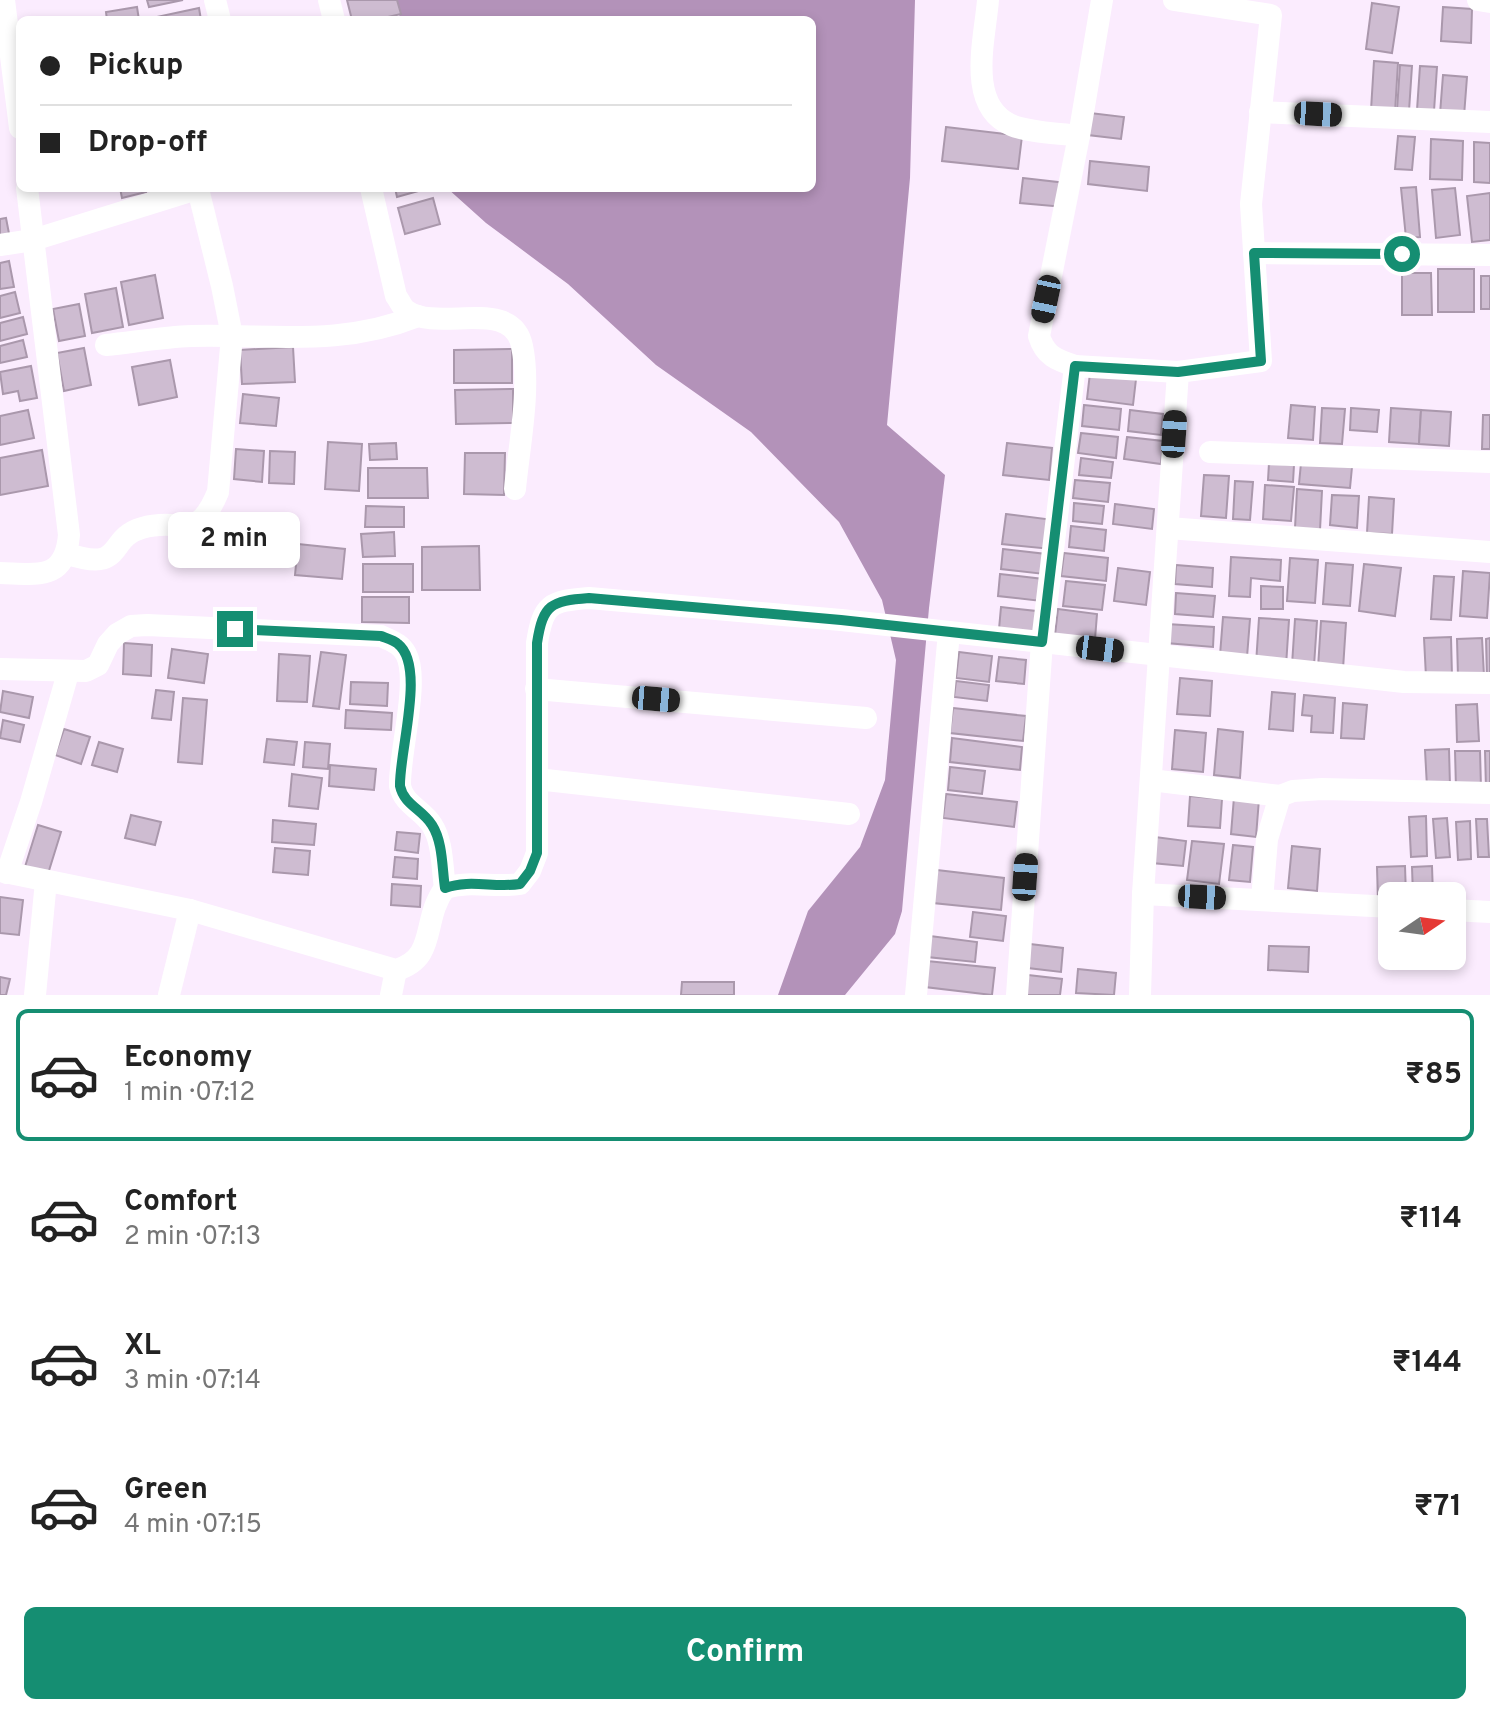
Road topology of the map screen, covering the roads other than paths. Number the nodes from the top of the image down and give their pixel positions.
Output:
1 (4, 0) edge
2 (988, 0) edge
3 (1102, 0) edge
4 (1174, 0) edge
5 (1478, 0) edge
6 (1490, 2) edge
7 (1272, 7) edge
8 (1260, 112) junction
9 (13, 116) edge
10 (1490, 122) edge
11 (1079, 136) junction
12 (27, 192) edge
13 (186, 192) edge
14 (200, 192) edge
15 (372, 192) edge
16 (33, 240) junction
17 (0, 245) edge
18 (1254, 253) junction
19 (1490, 255) edge
20 (418, 316) junction
21 (232, 336) junction
22 (106, 345) dead end
23 (1075, 366) junction
24 (1178, 372) junction
25 (1210, 452) dead end
26 (1490, 462) edge
27 (515, 489) dead end
28 (1168, 528) junction
29 (1490, 552) edge
30 (68, 554) junction
31 (0, 573) edge
32 (949, 632) junction
33 (1042, 642) junction
34 (1159, 655) junction
35 (0, 669) edge
36 (68, 673) junction
37 (1490, 683) edge
38 (536, 689) junction
39 (866, 718) dead end
40 (537, 779) junction
41 (1151, 780) junction
42 (1490, 793) edge
43 (1280, 796) junction
44 (849, 814) dead end
45 (3, 872) edge
46 (46, 881) junction
47 (445, 888) junction
48 (1143, 894) junction
49 (1262, 900) junction
50 (1378, 906) edge
51 (190, 910) junction
52 (1466, 911) edge
53 (1490, 912) edge
54 (396, 970) junction
55 (35, 995) edge
56 (169, 995) edge
57 (391, 995) edge
58 (916, 995) edge
59 (1017, 995) edge
60 (1140, 995) edge

1 - 9 street
2 - 11 street
3 - 11 street
4 - 7 street
5 - 6 street
7 - 8 street
8 - 10 street
8 - 18 street
11 - 23 street
12 - 16 street
13 - 16 street
14 - 21 street
15 - 20 street
16 - 17 street
16 - 30 street
18 - 19 street
18 - 24 street
20 - 21 street
20 - 27 street
21 - 22 street
21 - 30 street
23 - 24 street
23 - 33 street
24 - 28 street
25 - 26 street
28 - 29 street
28 - 34 street
30 - 31 street
32 - 33 street
32 - 38 street
32 - 58 street
33 - 34 street
33 - 59 street
34 - 37 street
34 - 41 street
35 - 36 street
36 - 45 street
36 - 47 street
38 - 39 street
38 - 40 street
40 - 44 street
40 - 47 street
41 - 43 street
41 - 48 street
42 - 43 street
43 - 49 street
45 - 46 street
46 - 51 street
46 - 55 street
47 - 54 street
48 - 49 street
48 - 60 street
49 - 50 street
51 - 54 street
51 - 56 street
52 - 53 street
54 - 57 street

